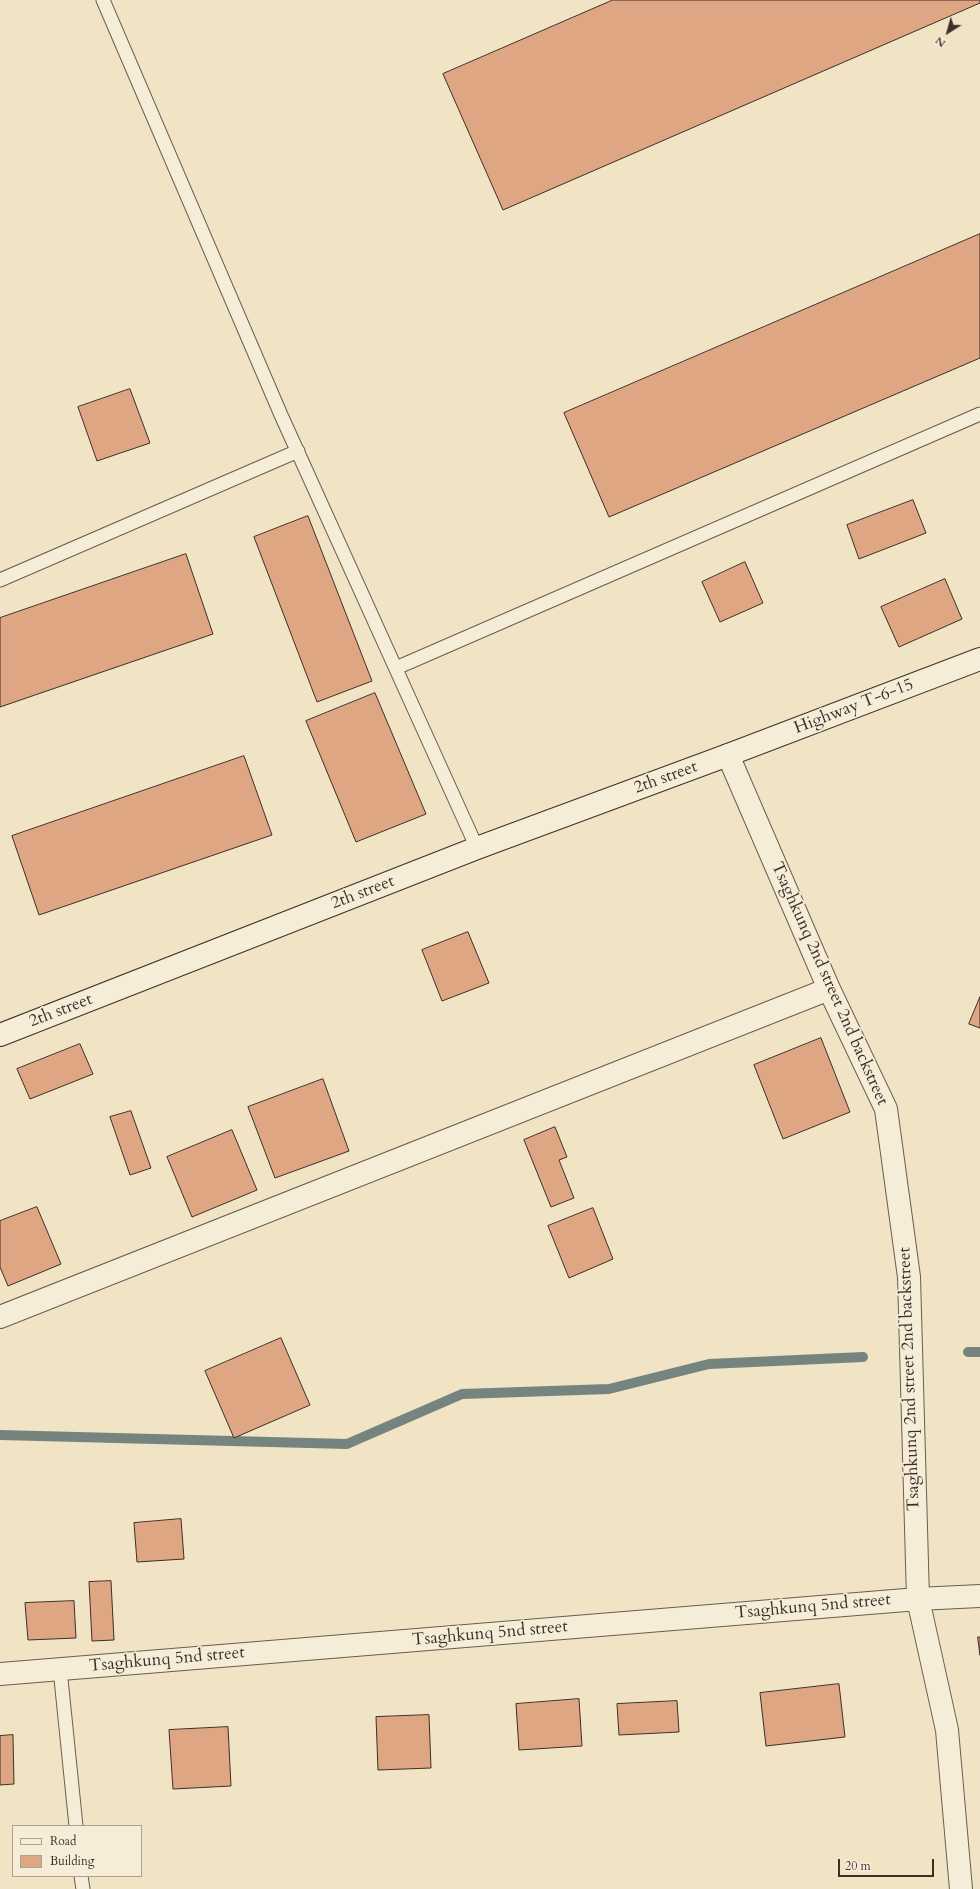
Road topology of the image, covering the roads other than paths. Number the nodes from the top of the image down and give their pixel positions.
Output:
1 (103, 0) edge
2 (980, 414) edge
3 (298, 451) junction
4 (0, 580) edge
5 (980, 659) edge
6 (396, 668) junction
7 (728, 755) junction
8 (477, 848) junction
9 (829, 989) junction
10 (0, 1035) edge
11 (0, 1317) edge
12 (980, 1596) edge
13 (918, 1599) junction
14 (60, 1669) junction
15 (0, 1674) edge
16 (76, 1825) edge
17 (81, 1877) edge
18 (83, 1889) edge
19 (961, 1889) edge

1 - 3 lane
2 - 6 lane
3 - 4 lane
3 - 6 lane
5 - 7 street, Highway T-6-15
6 - 8 lane
7 - 8 street, 2th street
7 - 9 street, Tsaghkunq 2nd street 2nd backstreet
8 - 10 street, 2th street
9 - 11 street
9 - 13 street, Tsaghkunq 2nd street 2nd backstreet
12 - 13 street, Tsaghkunq 5nd street
13 - 14 street, Tsaghkunq 5nd street
13 - 19 street, Tsaghkunq 2nd street 2nd backstreet
14 - 15 street, Tsaghkunq 5nd street
14 - 16 lane
17 - 18 lane

